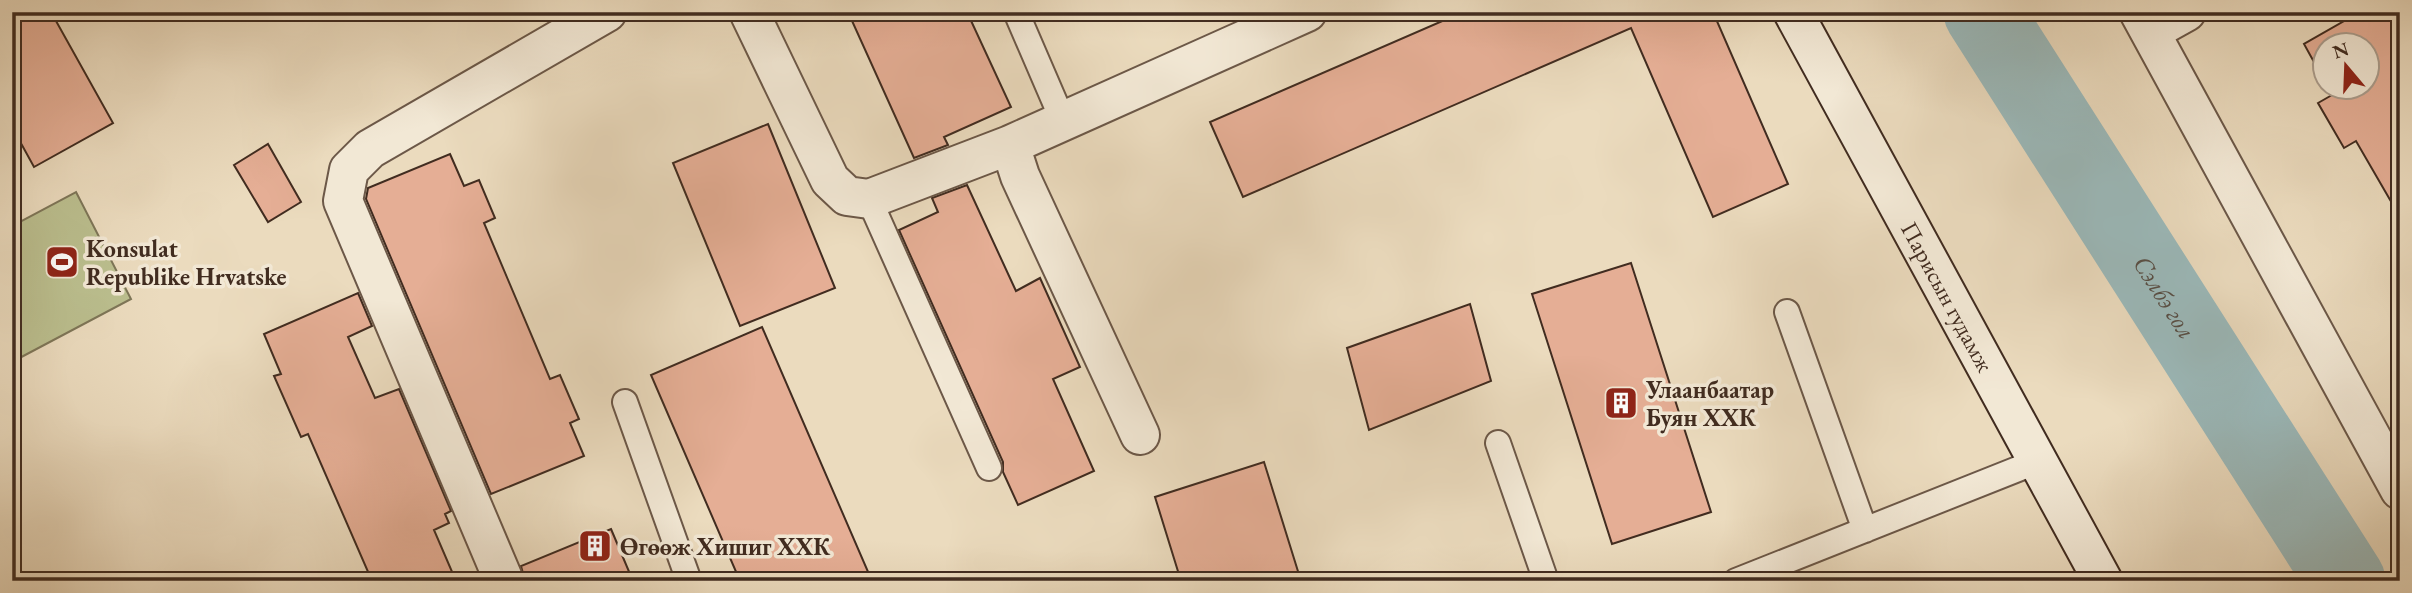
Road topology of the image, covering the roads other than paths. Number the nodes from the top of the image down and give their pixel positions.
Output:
1 (607, 12) edge
2 (749, 12) edge
3 (1016, 12) edge
4 (1307, 12) edge
5 (1793, 12) edge
6 (2186, 12) edge
7 (2144, 22) edge
8 (1063, 121) junction
9 (1010, 145) junction
10 (869, 199) junction
11 (1787, 312) dead end
12 (625, 402) dead end
13 (1140, 435) dead end
14 (1498, 443) dead end
15 (2038, 461) junction
16 (989, 468) dead end
17 (2400, 490) edge
18 (1865, 530) junction
19 (504, 581) edge
20 (689, 581) edge
21 (1546, 581) edge
22 (1736, 581) edge
23 (2103, 581) edge

1 - 19 street
2 - 10 street
3 - 8 lane
4 - 8 street
5 - 15 street, Парисын гудамж
6 - 7 street
7 - 17 street
8 - 9 street
9 - 10 street
9 - 13 street
10 - 16 lane
11 - 18 lane
12 - 20 lane
14 - 21 lane
15 - 18 lane
15 - 23 street, Парисын гудамж
18 - 22 lane

